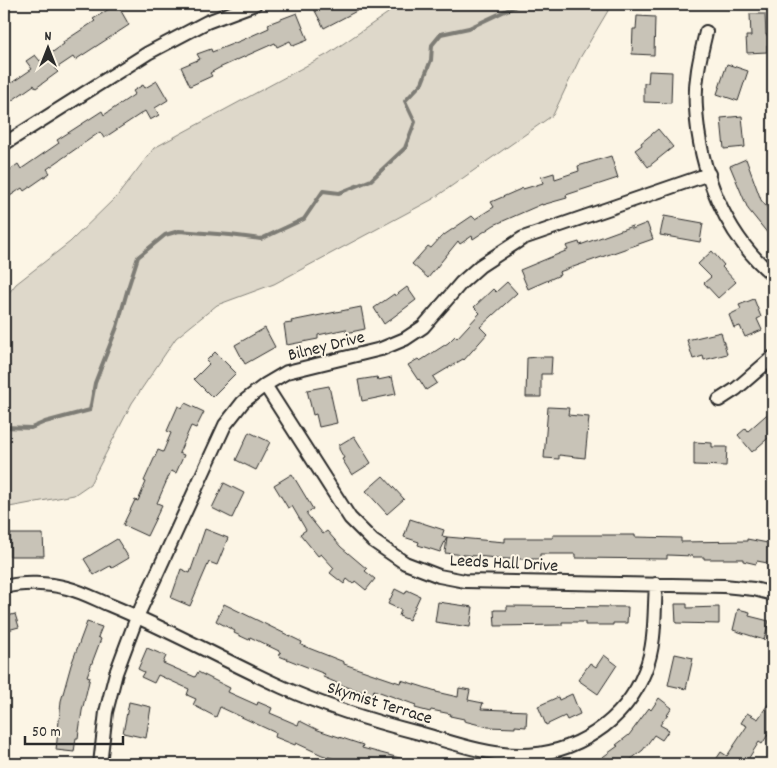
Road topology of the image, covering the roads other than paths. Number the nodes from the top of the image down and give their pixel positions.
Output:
1 (255, 4) edge
2 (706, 32) dead end
3 (4, 144) edge
4 (708, 174) junction
5 (773, 275) edge
6 (773, 357) edge
7 (265, 385) junction
8 (718, 400) dead end
9 (656, 584) junction
10 (4, 587) edge
11 (773, 594) edge
12 (137, 617) junction
13 (100, 764) edge

1 - 3 street
2 - 4 street
4 - 5 street
4 - 7 street, Bilney Drive
6 - 8 street
7 - 9 street, Leeds Hall Drive
7 - 12 street, Bilney Drive
9 - 11 street, Leeds Hall Drive
9 - 12 street, Skymist Terrace
10 - 12 street, Skymist Terrace
12 - 13 street, Bilney Drive

